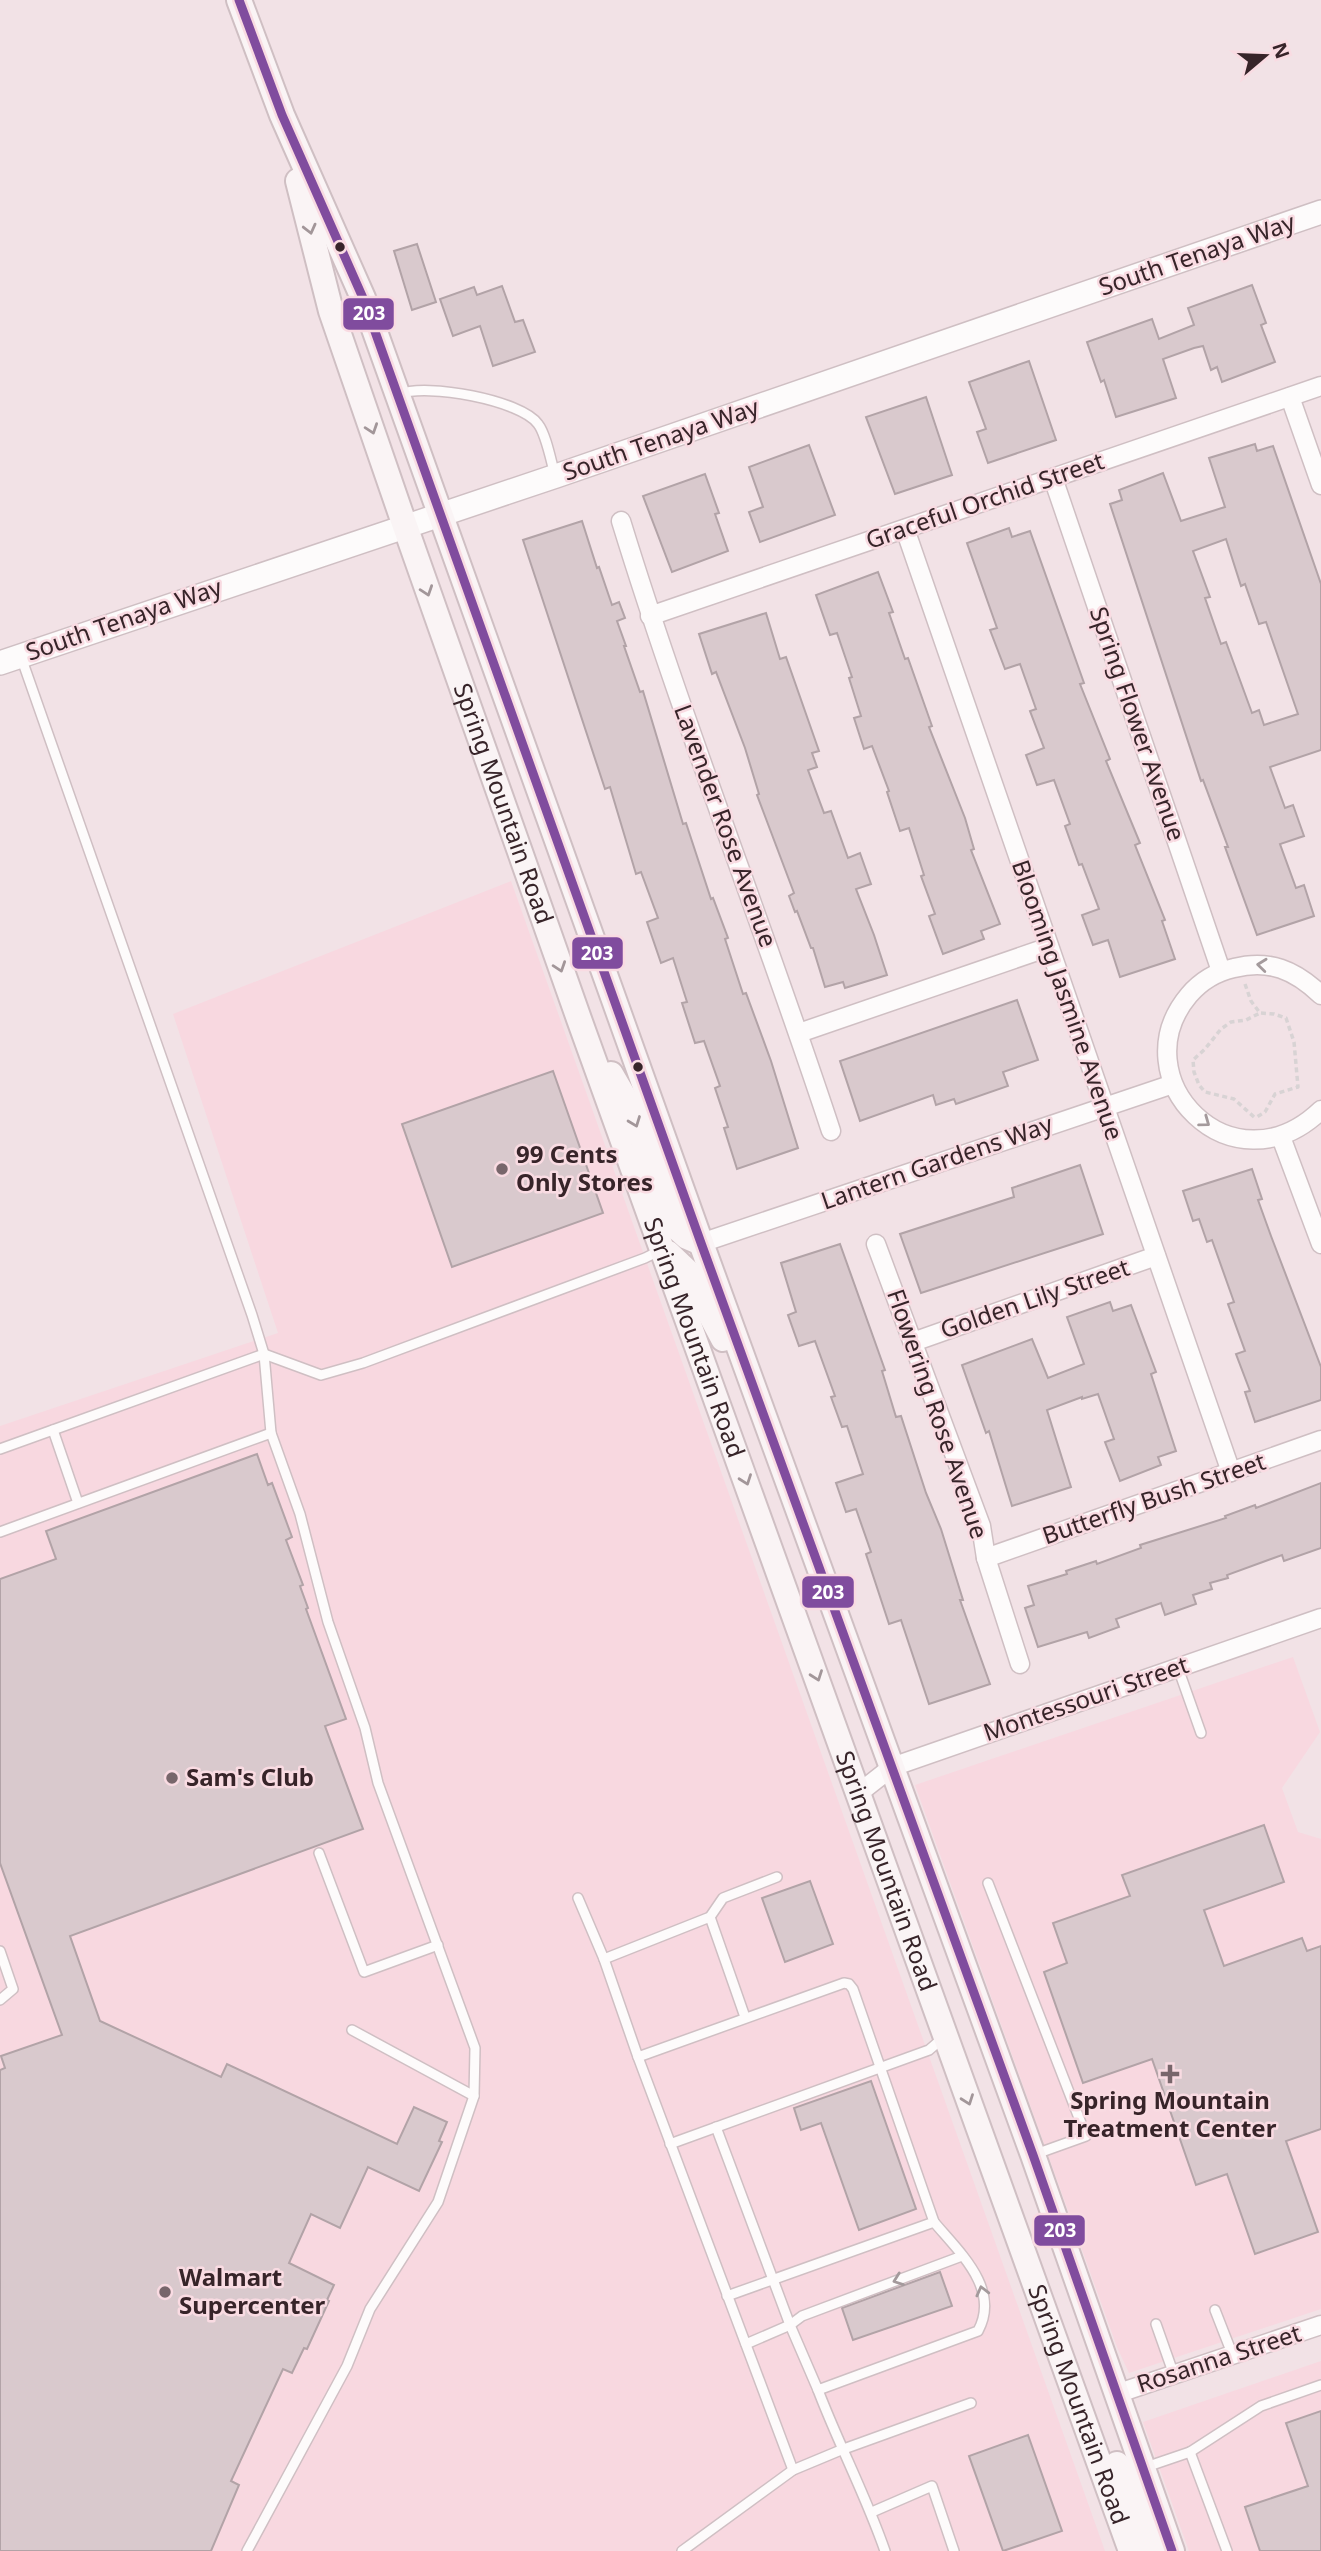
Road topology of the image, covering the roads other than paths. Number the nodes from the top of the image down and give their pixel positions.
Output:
1 (239, 0) edge
2 (282, 115) junction
3 (1321, 212) edge
4 (1321, 386) edge
5 (398, 395) junction
6 (1290, 397) junction
7 (556, 476) junction
8 (1053, 478) junction
9 (1321, 485) edge
10 (441, 514) junction
11 (621, 520) dead end
12 (405, 526) junction
13 (905, 529) junction
14 (650, 616) junction
15 (10, 659) edge
16 (1049, 947) junction
17 (1221, 971) junction
18 (1321, 995) edge
19 (579, 1019) junction
20 (799, 1034) junction
21 (1173, 1084) junction
22 (1104, 1107) junction
23 (1321, 1110) edge
24 (831, 1132) dead end
25 (1272, 1138) junction
26 (701, 1243) junction
27 (876, 1244) dead end
28 (1321, 1244) edge
29 (662, 1249) junction
30 (1156, 1256) junction
31 (913, 1342) junction
32 (264, 1354) junction
33 (764, 1413) junction
34 (53, 1430) junction
35 (271, 1433) junction
36 (1321, 1440) edge
37 (0, 1449) edge
38 (1231, 1472) junction
39 (78, 1503) junction
40 (0, 1532) edge
41 (986, 1558) junction
42 (1321, 1618) edge
43 (1020, 1664) dead end
44 (1178, 1668) junction
45 (1201, 1733) dead end
46 (892, 1767) junction
47 (859, 1793) junction
48 (319, 1853) dead end
49 (777, 1877) dead end
50 (988, 1883) dead end
51 (578, 1898) dead end
52 (710, 1917) junction
53 (438, 1945) junction
54 (0, 1951) edge
55 (604, 1959) junction
56 (0, 2000) edge
57 (745, 2017) junction
58 (352, 2030) dead end
59 (945, 2036) junction
60 (638, 2057) junction
61 (879, 2068) junction
62 (474, 2096) junction
63 (716, 2127) junction
64 (670, 2144) junction
65 (1033, 2155) junction
66 (934, 2222) junction
67 (962, 2256) junction
68 (773, 2280) junction
69 (727, 2296) junction
70 (1215, 2310) dead end
71 (1156, 2324) dead end
72 (790, 2325) junction
73 (1321, 2325) edge
74 (746, 2344) junction
75 (1233, 2356) junction
76 (1066, 2371) junction
77 (1174, 2375) junction
78 (1321, 2385) edge
79 (818, 2390) junction
80 (1116, 2394) junction
81 (971, 2403) dead end
82 (841, 2450) junction
83 (1190, 2452) junction
84 (1143, 2468) junction
85 (793, 2470) junction
86 (872, 2512) junction
87 (247, 2551) edge
88 (682, 2551) edge
89 (885, 2551) edge
90 (954, 2551) edge
91 (1132, 2551) edge
92 (1151, 2551) edge
93 (1172, 2551) edge
94 (1227, 2551) edge

1 - 2 main road, Spring Mountain Road
2 - 5 main road, Spring Mountain Road
2 -> 12 main road, Spring Mountain Road
3 - 7 street, South Tenaya Way
4 - 6 street, Graceful Orchid Street
5 - 7 lane
5 - 10 main road, Spring Mountain Road
6 - 8 street, Graceful Orchid Street
6 - 9 street
7 - 10 street, South Tenaya Way
8 - 13 street, Graceful Orchid Street
8 - 17 street, Spring Flower Avenue
10 - 12 street, South Tenaya Way
10 - 26 main road, Spring Mountain Road
11 - 14 street, Lavender Rose Avenue
12 - 15 street, South Tenaya Way
12 -> 19 main road, Spring Mountain Road
13 - 14 street, Graceful Orchid Street
13 - 16 street, Blooming Jasmine Avenue
14 - 20 street, Lavender Rose Avenue
15 - 32 lane
16 - 20 street
16 - 22 street, Blooming Jasmine Avenue
18 -> 17 street
17 - 21 street
19 -> 26 main road
19 - 29 main road, Spring Mountain Road
20 - 24 street, Lavender Rose Avenue
21 - 22 street, Lantern Gardens Way
21 -> 25 street
22 - 26 street, Lantern Gardens Way
22 - 30 street, Blooming Jasmine Avenue
23 - 25 street
25 - 28 street
26 - 33 main road, Spring Mountain Road
27 - 31 street, Flowering Rose Avenue
29 - 32 lane
29 - 33 main road
29 -> 47 main road, Spring Mountain Road
30 - 31 street, Golden Lily Street
30 - 38 street, Blooming Jasmine Avenue
31 - 41 street, Flowering Rose Avenue
32 - 34 lane
32 - 35 lane
33 - 46 main road, Spring Mountain Road
34 - 37 lane
34 - 39 lane
35 - 39 lane
35 - 53 lane
36 - 38 street, Butterfly Bush Street
38 - 41 street, Butterfly Bush Street
39 - 40 lane
41 - 43 street, Flowering Rose Avenue
42 - 44 street, Montessouri Street
44 - 45 lane
44 - 46 street, Montessouri Street
46 - 47 street, Montessouri Street
46 - 65 main road, Spring Mountain Road
47 - 59 main road, Spring Mountain Road
48 - 53 lane
49 - 52 lane
50 - 65 lane
51 - 55 lane
52 - 55 lane
52 - 57 lane
53 - 62 lane
54 - 56 lane
55 - 60 lane
57 - 60 lane
57 - 61 lane
58 - 62 lane
59 - 61 lane
59 -> 76 main road, Spring Mountain Road
60 - 64 lane
61 - 63 lane
61 - 66 lane
62 - 87 lane
63 - 64 lane
63 - 68 lane
64 - 69 lane
65 - 80 main road, Spring Mountain Road
66 - 67 lane
66 - 68 lane
67 -> 72 lane
79 -> 67 lane
68 - 69 lane
68 - 72 lane
69 - 74 lane
70 - 75 lane
71 - 77 lane
72 - 74 lane
72 - 79 lane
73 - 75 street, Rosanna Street
74 - 85 lane
75 - 77 street, Rosanna Street
76 - 91 main road, Spring Mountain Road
76 - 92 main road
77 - 80 street, Rosanna Street
78 - 83 lane
79 - 82 lane
80 - 84 main road, Spring Mountain Road
81 - 82 lane
82 - 85 lane
82 - 86 lane
83 - 84 lane
83 - 94 lane
84 - 93 main road, Spring Mountain Road
85 - 88 lane
86 - 89 lane
86 - 90 lane

